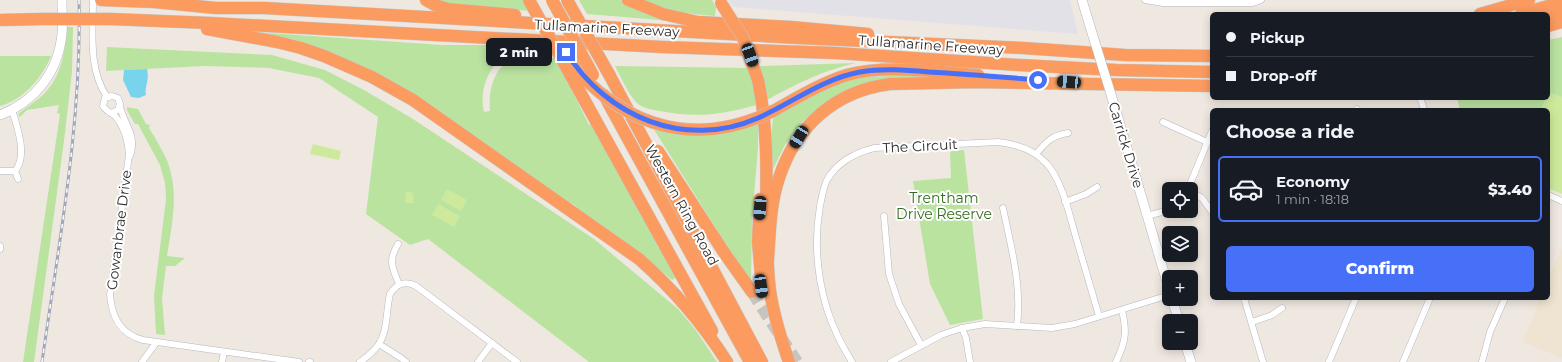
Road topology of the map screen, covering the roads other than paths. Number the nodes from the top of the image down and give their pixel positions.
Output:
1 (62, 0) edge
2 (92, 0) edge
3 (106, 0) edge
4 (426, 0) edge
5 (529, 0) edge
6 (539, 0) edge
7 (552, 0) edge
8 (567, 0) edge
9 (628, 0) edge
10 (1082, 0) edge
11 (1145, 0) edge
12 (1261, 0) edge
13 (1521, 0) edge
14 (1528, 0) edge
15 (160, 1) edge
16 (719, 1) edge
17 (1562, 2) edge
18 (1503, 7) junction
19 (1487, 12) edge
20 (1528, 12) edge
21 (1562, 12) edge
22 (0, 20) edge
23 (1554, 22) edge
24 (182, 23) junction
25 (714, 32) junction
26 (1023, 48) junction
27 (1210, 56) edge
28 (1210, 72) edge
29 (610, 76) junction
30 (1085, 83) junction
31 (1210, 86) edge
32 (107, 97) junction
33 (1422, 100) dead end
34 (120, 107) junction
35 (1424, 108) edge
36 (12, 110) junction
37 (111, 113) junction
38 (0, 115) edge
39 (1163, 122) dead end
40 (1068, 133) dead end
41 (766, 134) junction
42 (1210, 135) edge
43 (1207, 142) junction
44 (1036, 154) junction
45 (128, 163) junction
46 (0, 171) edge
47 (15, 171) junction
48 (18, 179) dead end
49 (1191, 182) edge
50 (1097, 187) dead end
51 (1198, 196) edge
52 (1550, 196) edge
53 (1562, 201) edge
54 (1065, 202) junction
55 (1003, 208) dead end
56 (1210, 209) edge
57 (1162, 212) edge
58 (884, 216) dead end
59 (1147, 216) junction
60 (398, 244) dead end
61 (768, 260) junction
62 (1163, 270) edge
63 (399, 284) junction
64 (752, 292) tunnel mouth
65 (1162, 297) edge
66 (1245, 300) edge
67 (1355, 300) edge
68 (1429, 300) edge
69 (1504, 300) edge
70 (1282, 308) dead end
71 (1122, 310) junction
72 (1099, 316) junction
73 (1252, 322) junction
74 (1017, 326) junction
75 (962, 328) junction
76 (156, 343) junction
77 (492, 343) junction
78 (379, 344) junction
79 (921, 345) junction
80 (1187, 350) edge
81 (224, 352) junction
82 (290, 361) edge
83 (142, 362) edge
84 (222, 362) edge
85 (299, 362) edge
86 (360, 362) edge
87 (406, 362) edge
88 (478, 362) edge
89 (517, 362) edge
90 (728, 362) edge
91 (750, 362) edge
92 (762, 362) edge
93 (781, 362) edge
94 (789, 362) edge
95 (852, 362) edge
96 (891, 362) edge
97 (970, 362) edge
98 (1116, 362) edge
99 (1191, 362) edge
100 (1263, 362) edge
101 (1329, 362) edge
102 (1403, 362) edge
103 (1482, 362) edge

1 - 36 street
2 - 32 street
3 - 15 highway, Tullamarine Freeway
4 - 25 highway
5 - 90 highway, bridge
6 - 30 highway, bridge
7 - 91 highway, Western Ring Road, bridge
8 - 29 highway, Western Ring Road, bridge
9 - 26 highway
10 - 59 street, Carrick Drive, bridge
11 - 12 street
13 - 18 highway
14 - 18 highway
15 - 25 highway, Tullamarine Freeway
16 - 41 highway, bridge
17 - 20 highway
18 - 19 highway
21 - 23 highway
22 - 24 highway, Tullamarine Freeway, bridge
24 - 28 highway, Tullamarine Freeway
24 - 90 highway
25 - 26 highway, Tullamarine Freeway
26 - 27 highway, Tullamarine Freeway
29 - 64 highway
29 - 92 highway, Western Ring Road
30 - 31 highway
30 - 61 highway
32 - 34 street
32 - 37 street
33 - 35 street
34 - 37 street
34 - 45 street, Gowanbrae Drive
36 - 38 street
36 - 47 street
37 - 45 street, Gowanbrae Drive
39 - 43 street
40 - 44 street
41 - 61 highway
41 - 93 highway
42 - 43 street
43 - 49 street
44 - 54 street, The Circuit
44 - 95 street, The Circuit
45 - 76 street, Gowanbrae Drive
46 - 47 street
47 - 48 street
50 - 54 street
51 - 56 street
52 - 53 street
54 - 72 street, The Circuit
55 - 74 street
57 - 59 street
58 - 79 street
59 - 62 street, Carrick Drive
60 - 63 street
61 - 94 highway
63 - 77 street
63 - 78 street
65 - 71 street
66 - 73 street
67 - 101 street
68 - 102 street
69 - 103 street
70 - 73 street
71 - 72 street
71 - 98 street
72 - 74 street
73 - 100 street
74 - 75 street
75 - 79 street
75 - 97 street
76 - 81 street, Gowanbrae Drive
76 - 83 street
77 - 88 street
77 - 89 street
78 - 86 street
78 - 87 street
79 - 96 street
80 - 99 street
81 - 82 street, Gowanbrae Drive
81 - 84 street
82 - 85 street, Gowanbrae Drive

